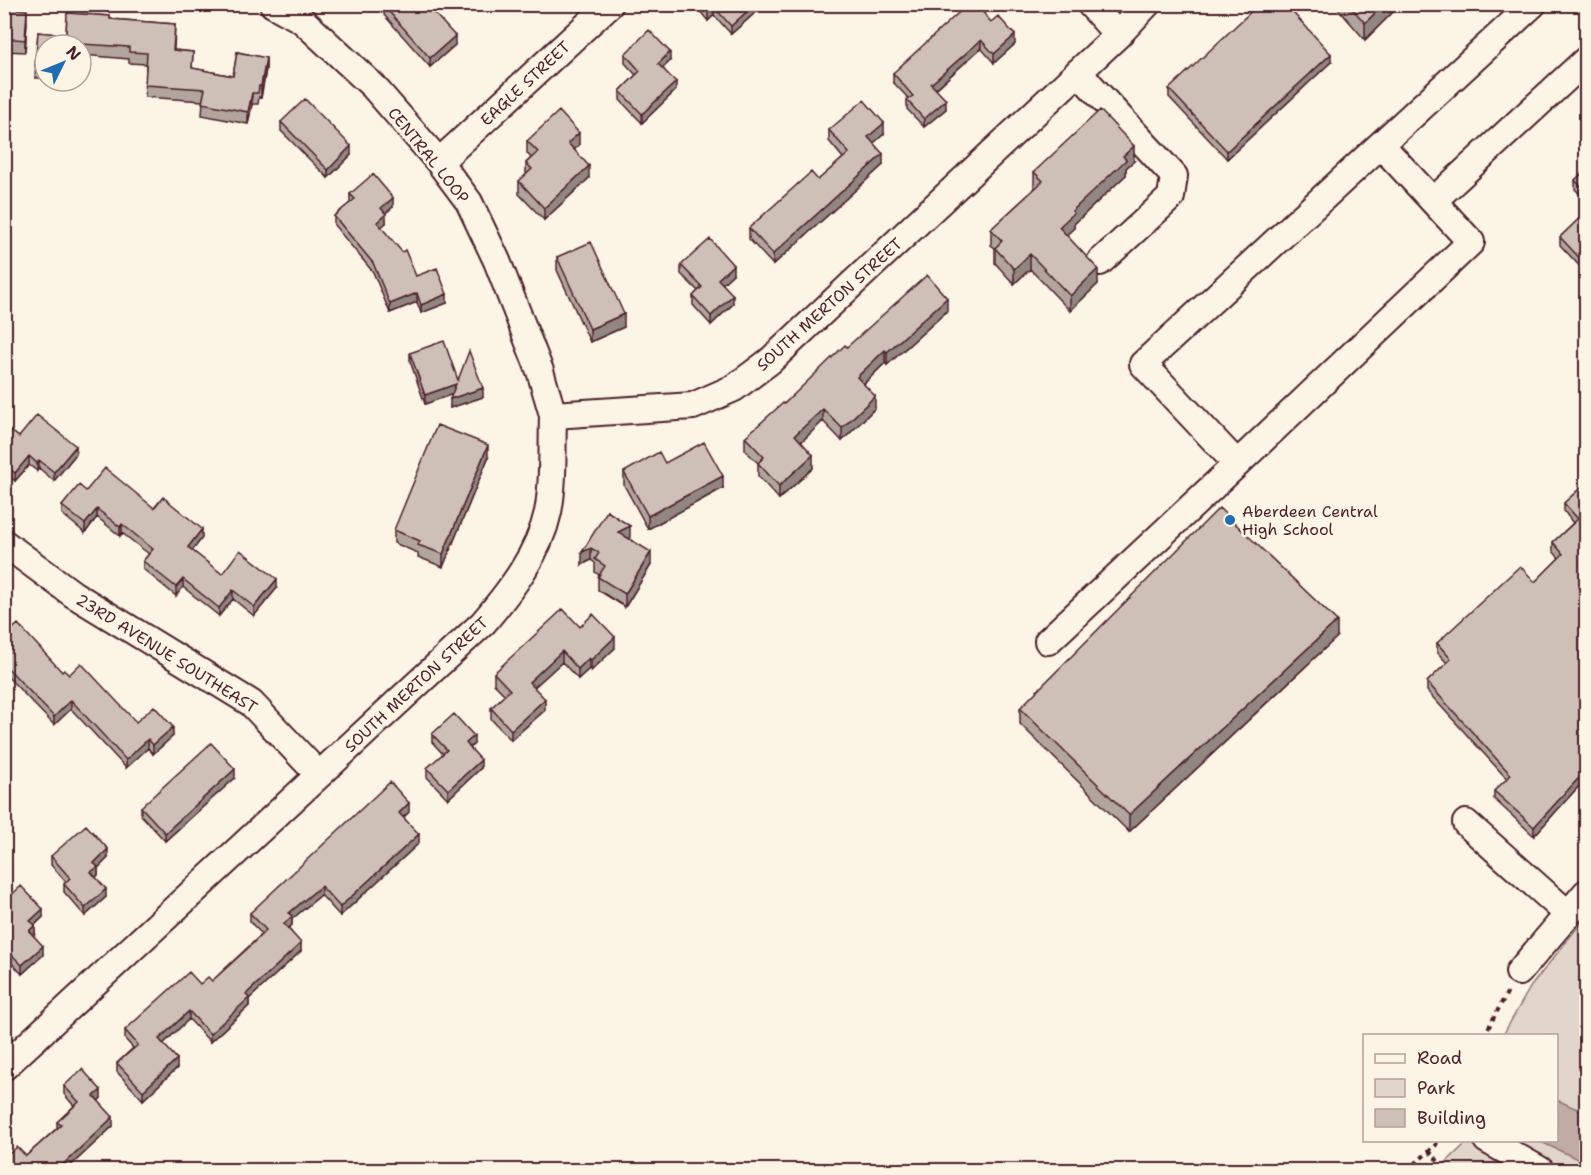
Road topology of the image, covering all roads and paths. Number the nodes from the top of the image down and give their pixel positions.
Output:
1 (273, 4) edge
2 (610, 4) edge
3 (1090, 4) edge
4 (1147, 4) edge
5 (1533, 4) edge
6 (1118, 35) junction
7 (1587, 60) edge
8 (1078, 72) junction
9 (1381, 145) junction
10 (439, 162) junction
11 (1433, 201) junction
12 (1100, 262) dead end
13 (553, 415) junction
14 (1237, 464) junction
15 (4, 543) edge
16 (1048, 640) dead end
17 (318, 775) junction
18 (1466, 823) dead end
19 (1587, 893) edge
20 (1568, 914) junction
21 (1519, 972) joint
22 (1484, 1034) edge
23 (4, 1067) edge
24 (1436, 1142) edge
25 (1491, 1142) edge
26 (1429, 1151) junction
27 (1408, 1170) edge
28 (1446, 1170) edge
29 (1540, 1170) edge

1 - 10 street, CENTRAL LOOP
2 - 10 street, EAGLE STREET
3 - 6 street
4 - 6 street, SOUTH MERTON STREET
5 - 9 street
6 - 8 street, SOUTH MERTON STREET
7 - 11 street
8 - 12 street
8 - 13 street, SOUTH MERTON STREET
9 - 11 street
9 - 14 street
10 - 13 street, CENTRAL LOOP
11 - 14 street
13 - 17 street, SOUTH MERTON STREET
14 - 16 street
15 - 17 street, 23RD AVENUE SOUTHEAST
17 - 23 street, SOUTH MERTON STREET
18 - 20 street
19 - 20 street
20 - 21 street
21 - 22 path
24 - 26 path
25 - 29 street
26 - 27 path
26 - 28 path

